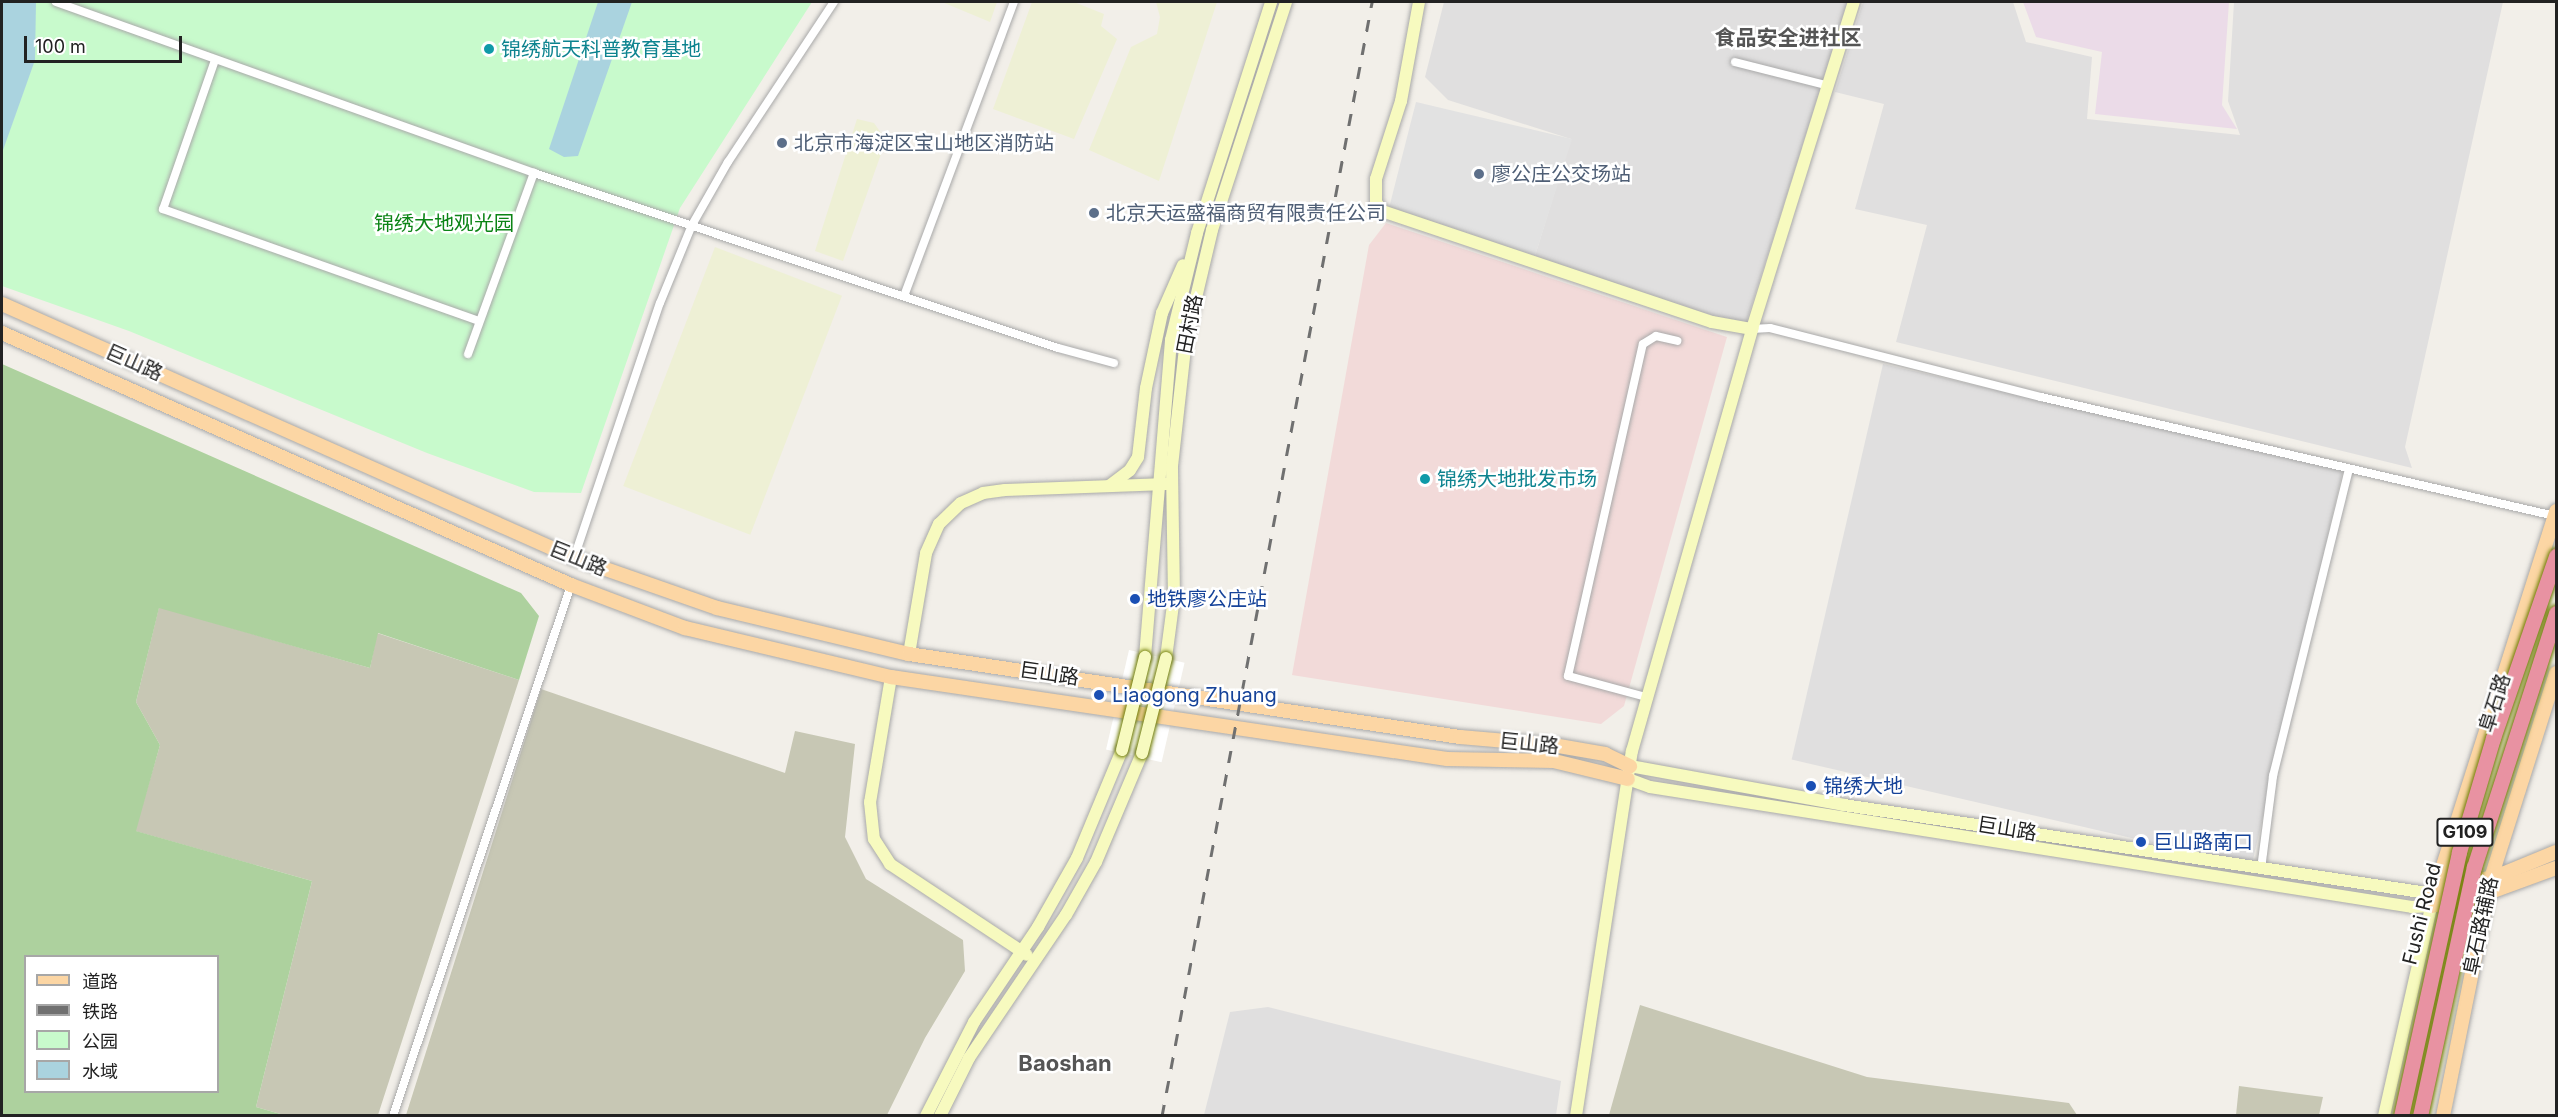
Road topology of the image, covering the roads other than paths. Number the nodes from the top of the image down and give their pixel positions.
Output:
1 (56, 2) edge
2 (834, 2) edge
3 (1014, 2) edge
4 (1271, 2) edge
5 (1286, 2) edge
6 (1419, 2) edge
7 (1854, 2) edge
8 (215, 60) junction
9 (1735, 62) dead end
10 (1825, 85) junction
11 (534, 172) junction
12 (692, 225) junction
13 (1197, 233) junction
14 (904, 296) junction
15 (2, 304) edge
16 (479, 321) junction
17 (1752, 329) junction
18 (2, 333) edge
19 (1677, 341) dead end
20 (468, 354) dead end
21 (1114, 363) dead end
22 (2349, 470) junction
23 (1160, 484) junction
24 (1173, 484) junction
25 (1109, 486) junction
26 (2556, 514) edge
27 (2556, 556) edge
28 (574, 558) junction
29 (571, 585) junction
30 (2556, 613) edge
31 (909, 654) junction
32 (2556, 673) edge
33 (891, 677) junction
34 (1646, 698) junction
35 (1629, 772) junction
36 (2556, 852) edge
37 (2556, 868) edge
38 (2261, 869) junction
39 (2491, 878) junction
40 (2488, 892) junction
41 (2433, 900) junction
42 (1022, 951) junction
43 (1035, 961) junction
44 (393, 1116) edge
45 (926, 1116) edge
46 (940, 1116) edge
47 (1576, 1116) edge
48 (2384, 1116) edge
49 (2401, 1116) edge
50 (2420, 1116) edge
51 (2443, 1116) edge

1 - 8 street
2 - 12 street
3 - 14 street
4 - 13 main road, 田村路
5 - 24 main road, 田村路
6 - 17 main road
7 - 10 main road
8 - 11 street
8 - 16 street
9 - 10 street
10 - 17 main road
11 - 12 street
11 - 16 street
12 - 14 street
12 - 28 street
13 - 23 main road, 田村路
13 - 25 main road
14 - 21 street
15 - 28 main road, 巨山路
16 - 20 street
17 - 22 street
17 - 34 main road
18 - 29 main road, 巨山路
19 - 34 street
22 - 26 street
22 - 38 street
23 - 24 main road
23 - 25 main road
23 - 42 main road, 田村路, bridge
24 - 43 main road, 田村路, bridge
25 - 31 main road
26 - 41 main road, 阜石路
27 - 49 highway, Fushi Road / G109, bridge
28 - 31 main road, 巨山路
29 - 33 main road, 巨山路
29 - 44 street
30 - 50 highway, Fushi Road / G109, bridge
31 - 35 main road, 巨山路
32 - 39 main road, 阜石路辅路
33 - 35 main road, 巨山路
33 - 42 main road
34 - 35 main road
35 - 38 main road, 巨山路
35 - 41 main road, 巨山路
35 - 47 main road
36 - 39 main road
37 - 40 main road
38 - 41 main road, 巨山路
39 - 40 main road, 阜石路辅路
39 - 41 main road
40 - 41 main road
40 - 51 main road, 阜石路辅路
41 - 48 main road
42 - 43 main road
42 - 45 main road, 田村路
43 - 46 main road, 田村路

